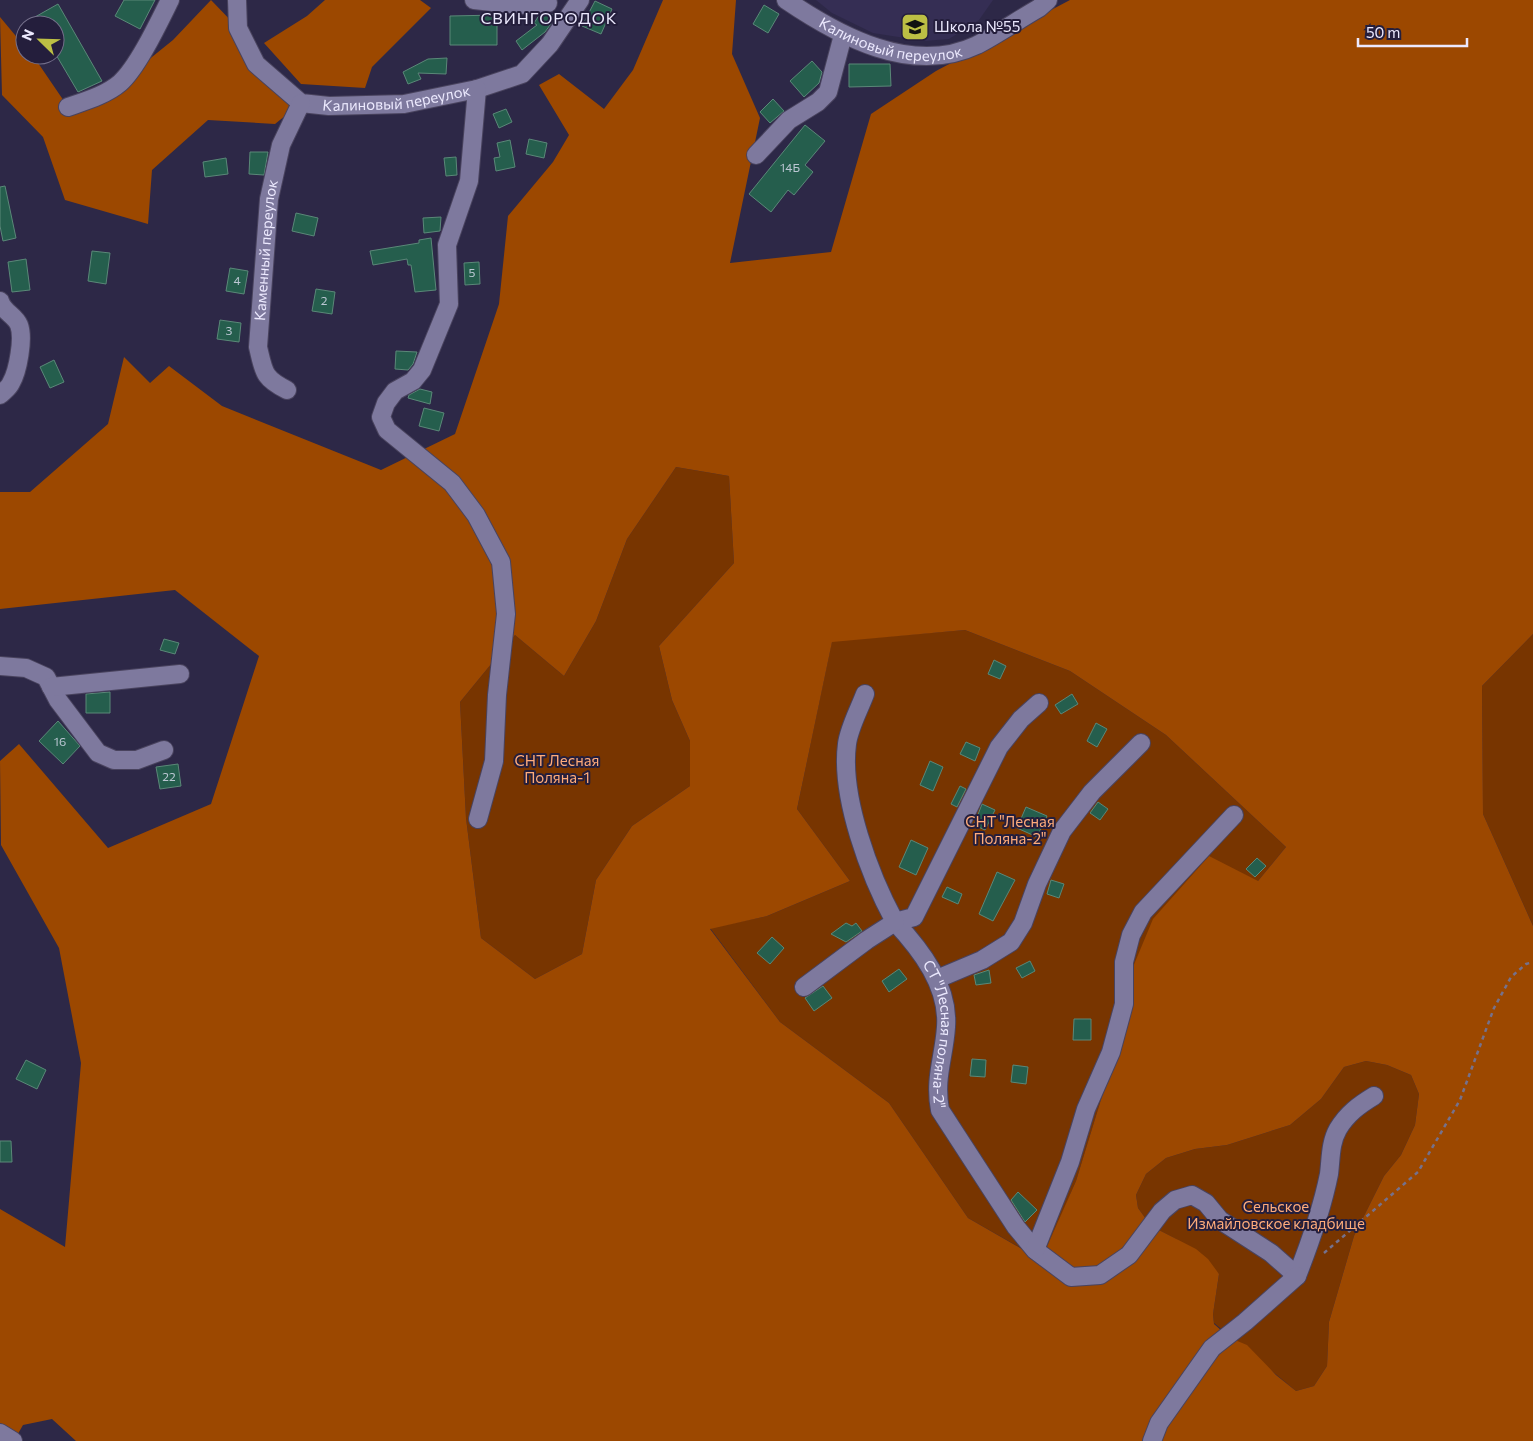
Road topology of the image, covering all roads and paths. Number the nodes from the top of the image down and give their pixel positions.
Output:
1 (170, 0) edge
2 (238, 0) edge
3 (474, 0) edge
4 (580, 0) edge
5 (786, 0) edge
6 (1048, 0) edge
7 (548, 2) edge
8 (565, 22) junction
9 (844, 35) junction
10 (477, 89) junction
11 (301, 102) junction
12 (68, 107) dead end
13 (756, 155) dead end
14 (0, 301) edge
15 (286, 390) dead end
16 (0, 395) edge
17 (0, 666) edge
18 (180, 674) dead end
19 (51, 687) junction
20 (865, 694) dead end
21 (1039, 703) dead end
22 (1142, 743) dead end
23 (164, 750) dead end
24 (1234, 815) dead end
25 (478, 819) dead end
26 (895, 922) junction
27 (1533, 962) edge
28 (937, 979) junction
29 (804, 987) dead end
30 (1374, 1096) dead end
31 (1035, 1250) junction
32 (1320, 1257) dead end
33 (1297, 1276) junction
34 (0, 1433) edge
35 (14, 1441) edge
36 (1152, 1441) edge

1 - 12 street
2 - 11 street, Калиновый переулок
3 - 7 street
4 - 8 street, Калиновый переулок
5 - 9 street, Калиновый переулок
6 - 9 street, Калиновый переулок
7 - 8 street
8 - 10 street, Калиновый переулок
9 - 13 street
10 - 11 street, Калиновый переулок
10 - 25 street
11 - 15 street, Каменный переулок
14 - 16 street
17 - 19 street
18 - 19 street
19 - 23 street
20 - 26 street, СТ "Лесная поляна-2"
21 - 26 street
22 - 28 street
24 - 31 street
26 - 28 street, СТ "Лесная поляна-2"
26 - 29 street
27 - 32 path
28 - 31 street, СТ "Лесная поляна-2"
30 - 33 street
31 - 33 street, СТ "Лесная поляна-2"
33 - 36 street
34 - 35 street

